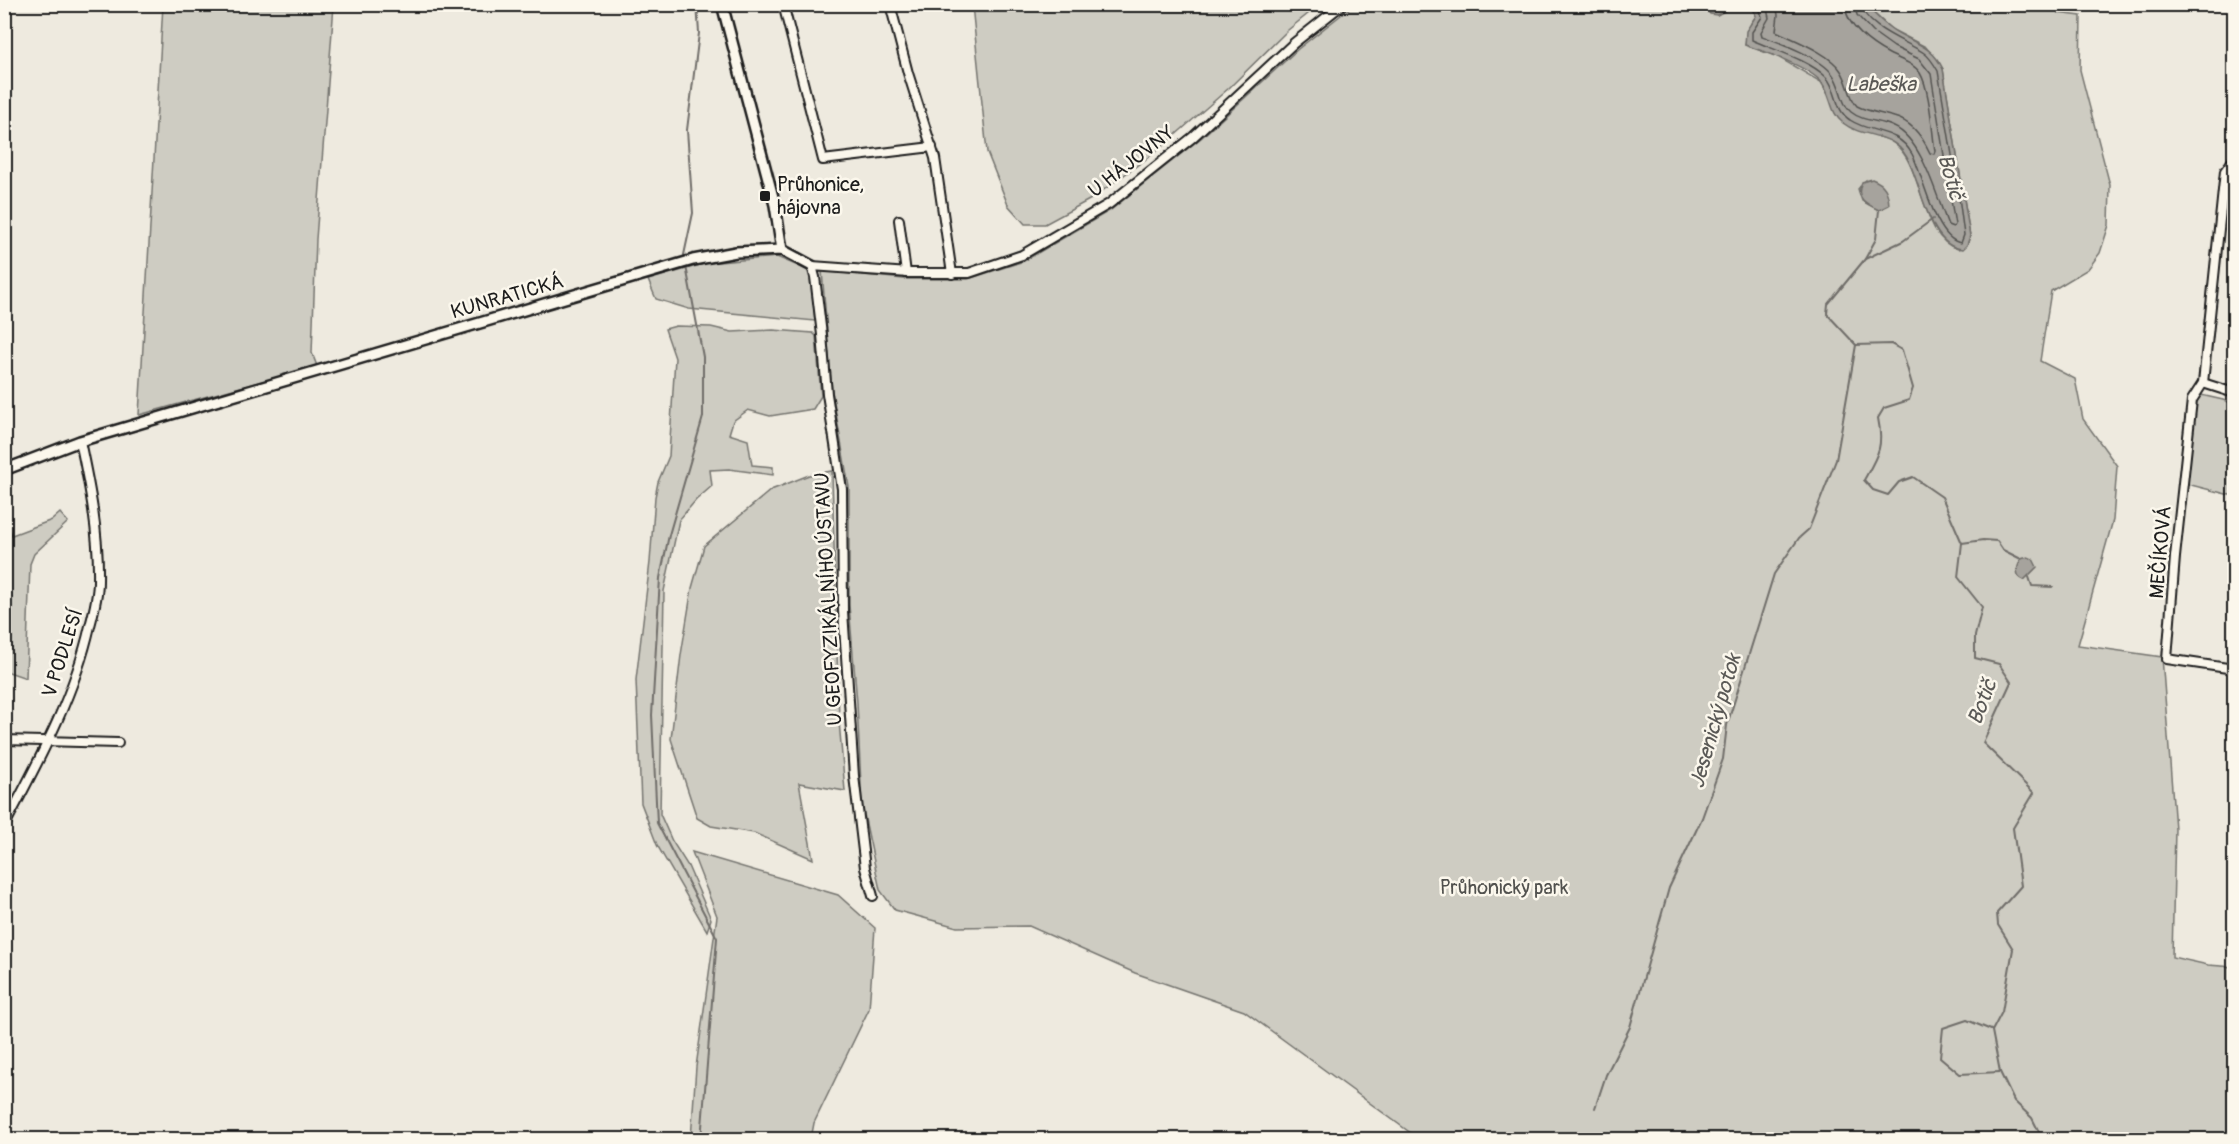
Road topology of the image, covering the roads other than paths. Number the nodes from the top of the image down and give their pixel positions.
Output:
1 (722, 4) edge
2 (783, 4) edge
3 (890, 4) edge
4 (1343, 4) edge
5 (932, 147) junction
6 (2235, 159) edge
7 (899, 220) dead end
8 (782, 250) junction
9 (812, 266) junction
10 (906, 273) junction
11 (952, 274) junction
12 (2203, 383) junction
13 (2235, 393) edge
14 (80, 441) junction
15 (4, 470) edge
16 (2235, 669) edge
17 (4, 740) edge
18 (47, 741) junction
19 (118, 743) dead end
20 (4, 826) edge
21 (873, 896) dead end

1 - 8 street
2 - 5 street
3 - 5 street
4 - 11 street, U HÁJOVNY
5 - 11 street
6 - 12 street, MEČÍKOVÁ
7 - 10 street
8 - 9 street, U HÁJOVNY
8 - 14 street, KUNRATICKÁ
9 - 10 street, U HÁJOVNY
9 - 21 street, U GEOFYZIKÁLNÍHO ÚSTAVU
10 - 11 street, U HÁJOVNY
12 - 13 street
12 - 16 street, MEČÍKOVÁ
14 - 15 street, KUNRATICKÁ
14 - 18 street, V PODLESÍ
17 - 18 street
18 - 19 street
18 - 20 street, V PODLESÍ

